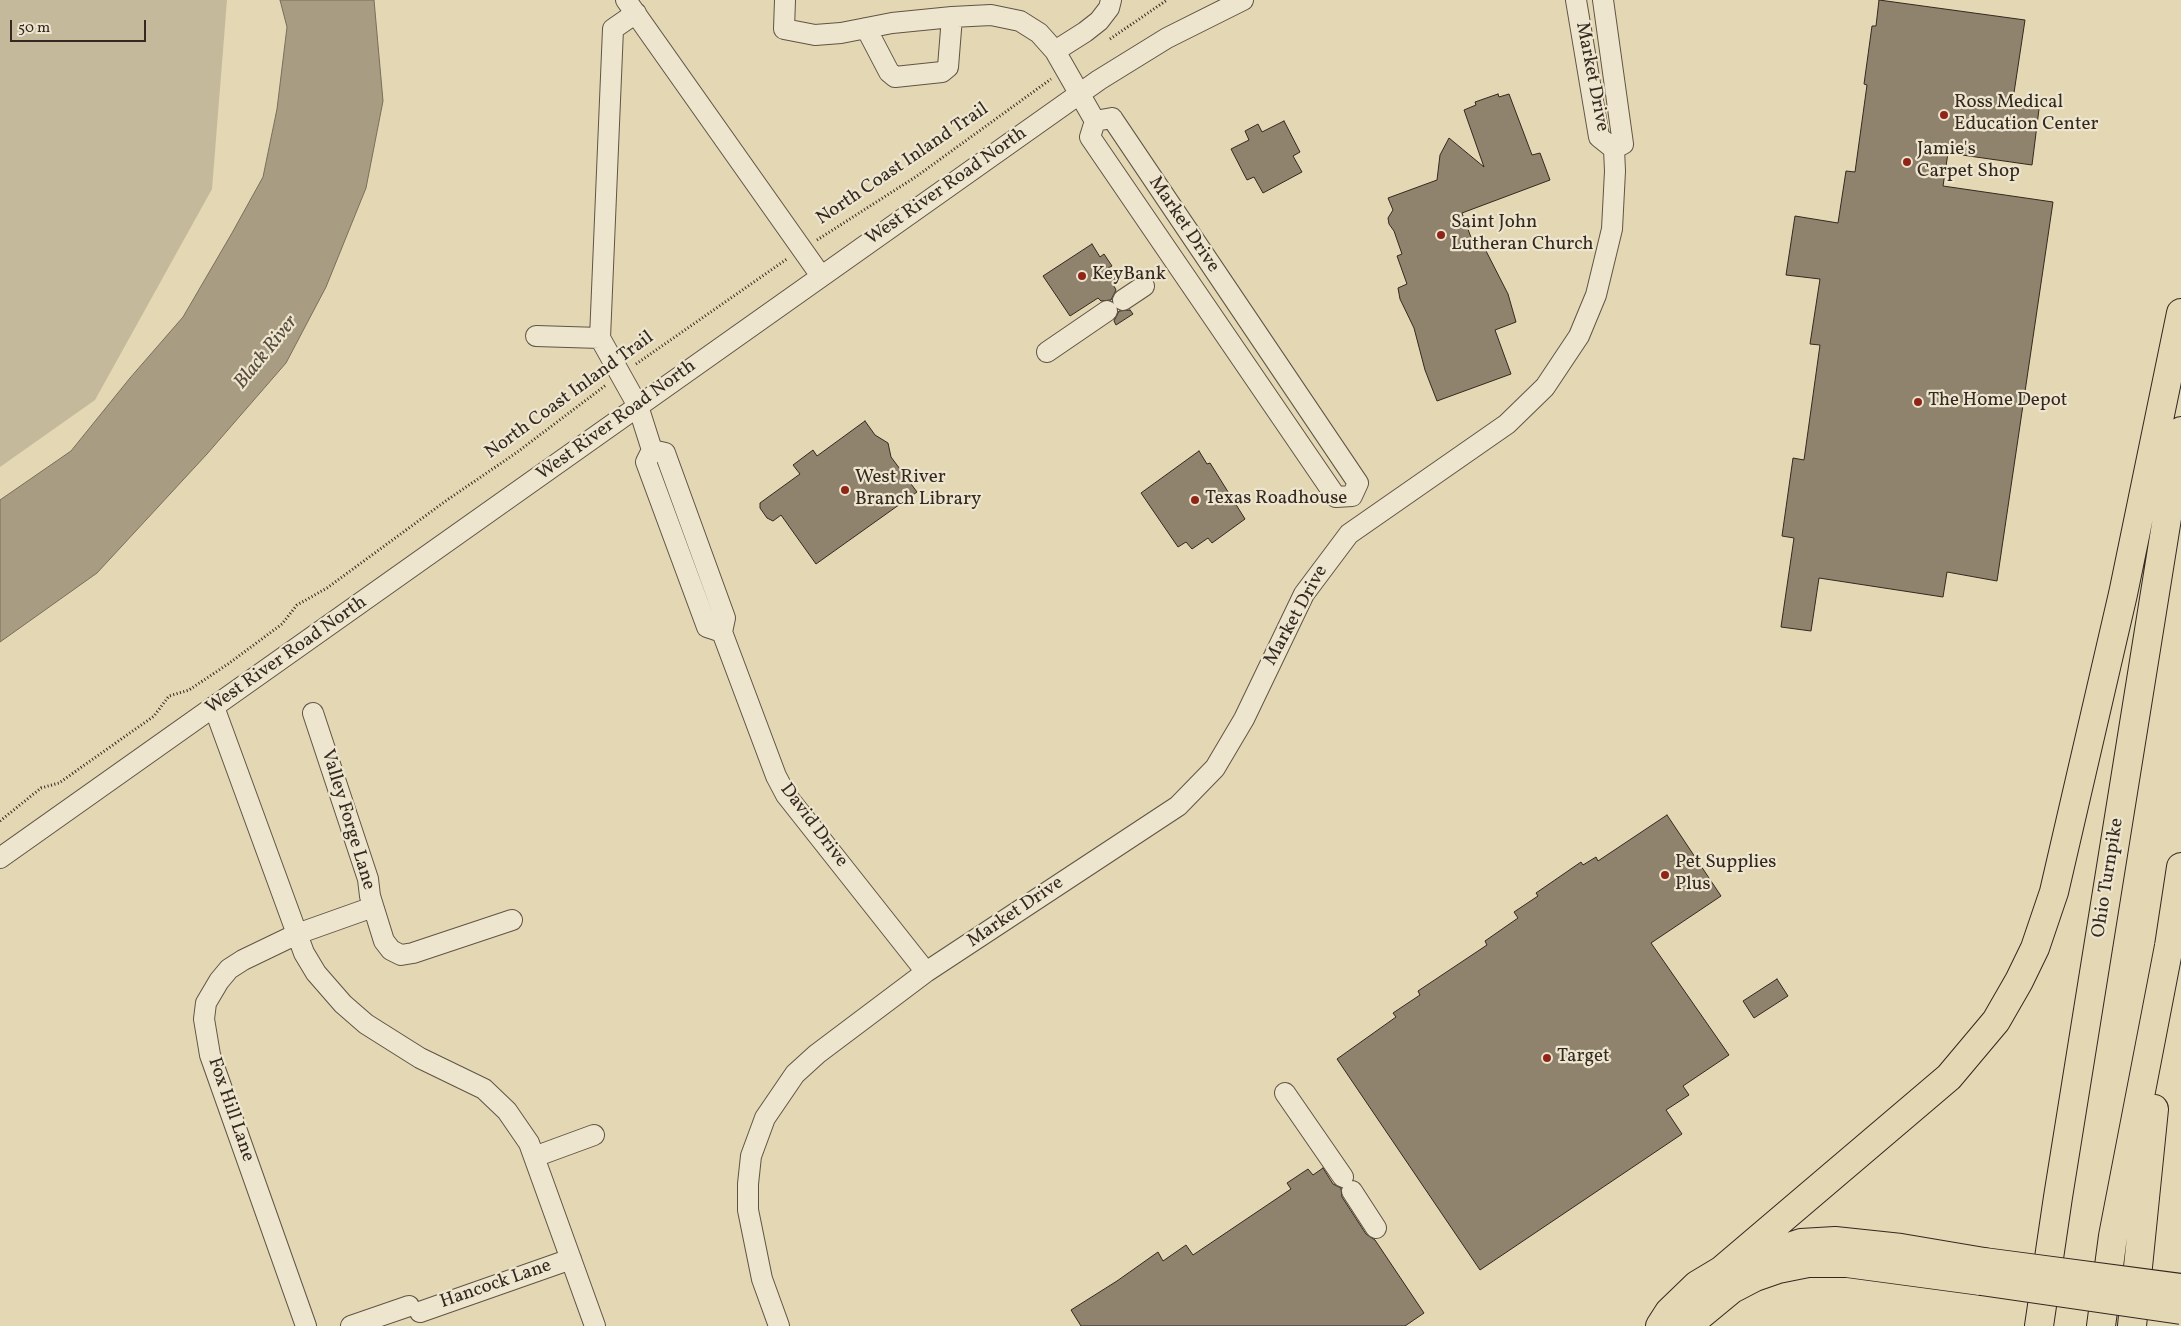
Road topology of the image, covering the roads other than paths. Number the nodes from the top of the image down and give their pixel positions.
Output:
1 (785, 0) edge
2 (1111, 0) edge
3 (1243, 0) edge
4 (1576, 0) edge
5 (1603, 0) edge
6 (631, 7) edge
7 (952, 16) junction
8 (866, 28) junction
9 (1054, 51) junction
10 (1079, 94) junction
11 (1095, 121) junction
12 (1614, 149) junction
13 (821, 276) junction
14 (1144, 286) dead end
15 (2181, 313) edge
16 (536, 336) dead end
17 (600, 338) junction
18 (1047, 352) dead end
19 (638, 406) junction
20 (2181, 431) edge
21 (1352, 496) junction
22 (1368, 521) junction
23 (214, 707) junction
24 (313, 713) dead end
25 (0, 858) edge
26 (2181, 867) edge
27 (373, 908) junction
28 (512, 920) dead end
29 (297, 934) junction
30 (2169, 946) junction
31 (926, 972) junction
32 (1285, 1093) dead end
33 (594, 1135) dead end
34 (534, 1157) junction
35 (1376, 1228) dead end
36 (571, 1259) junction
37 (1722, 1270) junction
38 (1983, 1272) junction
39 (2181, 1288) edge
40 (2181, 1310) edge
41 (306, 1326) edge
42 (351, 1326) edge
43 (596, 1326) edge
44 (779, 1326) edge
45 (1660, 1326) edge
46 (1687, 1326) edge
47 (2039, 1326) edge
48 (2101, 1326) edge
49 (2132, 1326) edge

1 - 8 street
2 - 9 street
3 - 10 street, West River Road North
4 - 12 street, Market Drive
5 - 12 street, Market Drive
6 - 13 street
6 - 17 street
7 - 8 street
7 - 8 street
7 - 9 street
9 - 10 street
10 - 11 street
10 - 13 street, West River Road North
11 - 21 street, Market Drive
11 - 21 street, Market Drive
12 - 22 street, Market Drive
13 - 19 street, West River Road North
14 - 18 street
15 - 37 highway
16 - 17 street
17 - 19 street, David Drive
19 - 23 street, West River Road North
19 - 31 street, David Drive
20 - 47 highway, Ohio Turnpike
21 - 22 street
22 - 31 street, Market Drive
23 - 25 street, West River Road North
23 - 29 street
24 - 27 street, Valley Forge Lane
26 - 30 highway
27 - 28 street
27 - 29 street, Valley Forge Lane
29 - 34 street
29 - 41 street, Fox Hill Lane
30 - 48 highway
30 - 49 highway
31 - 44 street, Market Drive
32 - 35 street
33 - 34 street
34 - 36 street
36 - 42 street, Hancock Lane
36 - 43 street
37 - 38 highway
37 - 45 highway
38 - 39 highway, bridge
38 - 40 highway, bridge
38 - 46 highway

